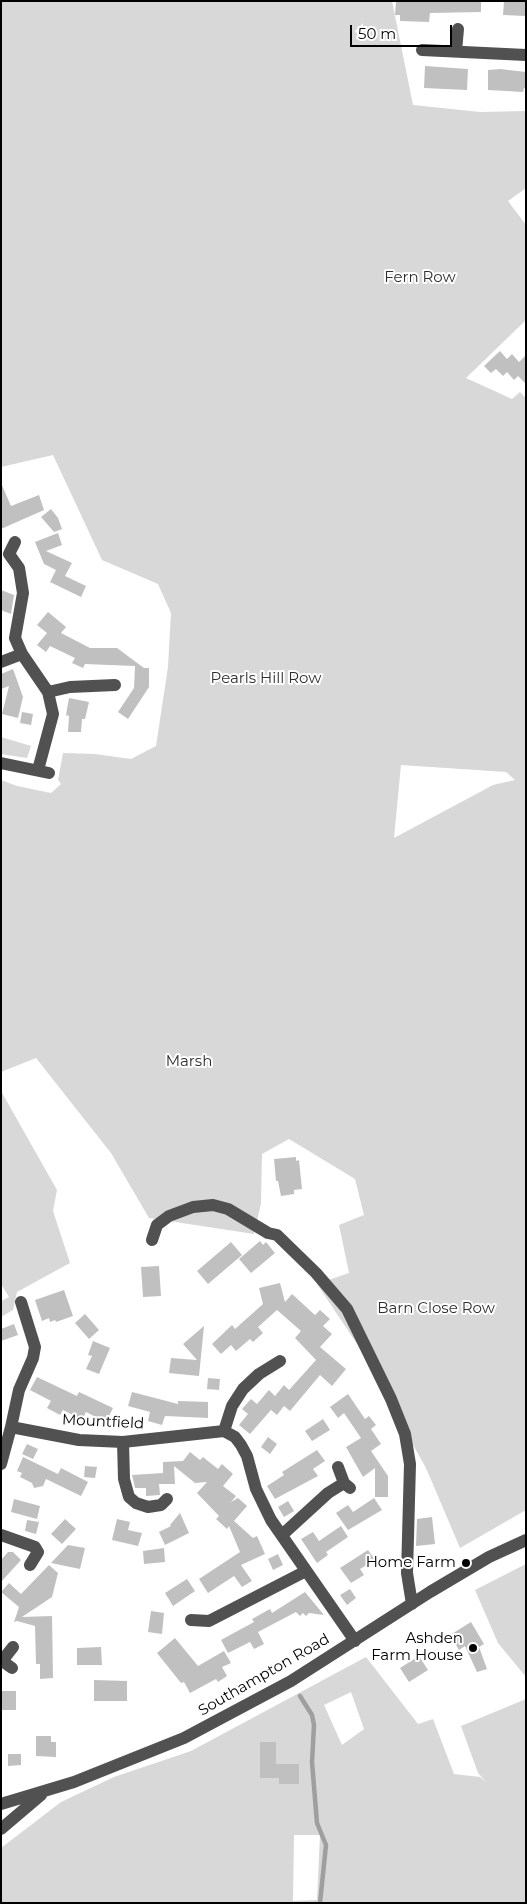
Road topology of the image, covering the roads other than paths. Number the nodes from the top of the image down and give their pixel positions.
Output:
1 (458, 29) dead end
2 (422, 50) dead end
3 (456, 51) junction
4 (526, 55) edge
5 (8, 550) edge
6 (22, 654) junction
7 (1, 662) edge
8 (115, 684) dead end
9 (48, 692) junction
10 (1, 763) edge
11 (152, 1240) dead end
12 (21, 1302) dead end
13 (280, 1362) dead end
14 (11, 1427) junction
15 (224, 1431) junction
16 (123, 1442) junction
17 (1, 1464) edge
18 (338, 1467) dead end
19 (166, 1500) dead end
20 (1, 1535) edge
21 (282, 1535) junction
22 (526, 1540) edge
23 (30, 1565) dead end
24 (306, 1571) junction
25 (412, 1604) junction
26 (191, 1620) dead end
27 (355, 1640) junction
28 (13, 1647) dead end
29 (5, 1663) edge
30 (43, 1793) junction
31 (1, 1804) edge
32 (1, 1829) edge

1 - 3 street
2 - 3 street
3 - 4 street
5 - 6 street
6 - 7 street
6 - 9 street
8 - 9 street
9 - 10 street
11 - 25 street
12 - 14 street
13 - 15 street
14 - 16 street, Mountfield
14 - 17 street
15 - 16 street, Mountfield
15 - 21 street
16 - 19 street
18 - 21 street
20 - 23 street
21 - 24 street
22 - 25 street, Southampton Road
24 - 26 street
24 - 27 street
25 - 27 street, Southampton Road
27 - 30 street, Southampton Road
28 - 29 street
30 - 31 street, Southampton Road
30 - 32 street

